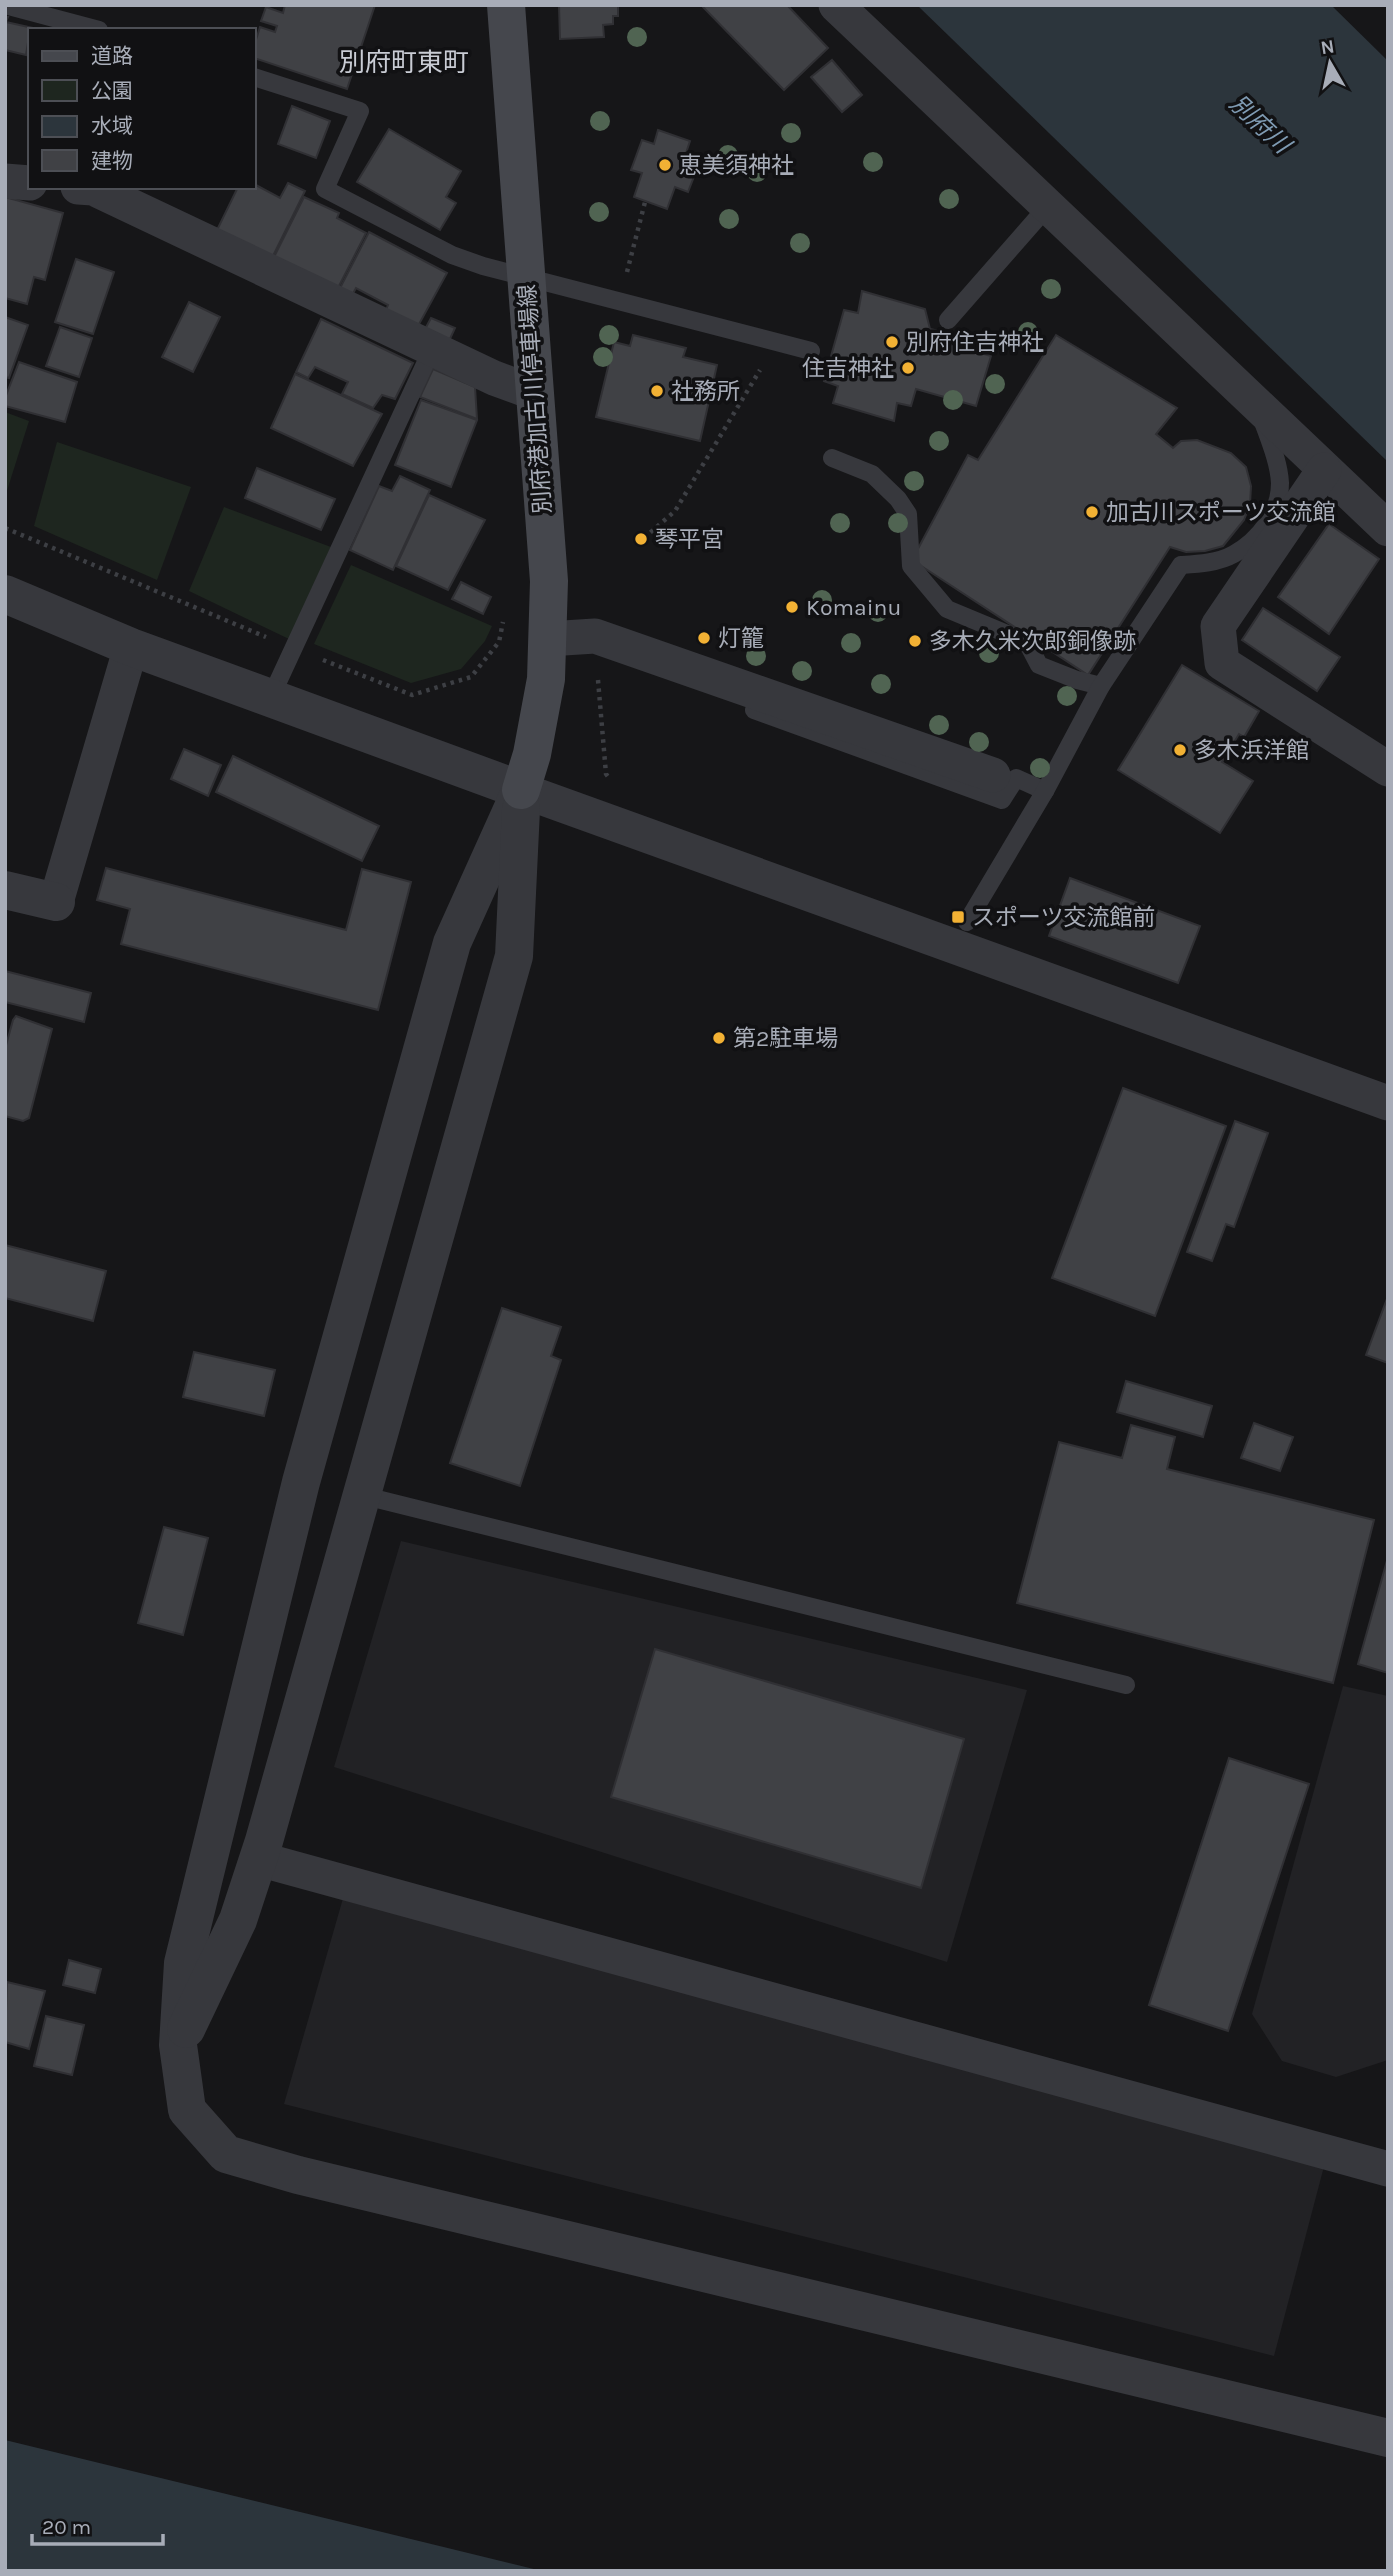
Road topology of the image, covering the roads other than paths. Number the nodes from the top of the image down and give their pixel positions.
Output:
1 (5, 5) edge
2 (506, 5) edge
3 (836, 5) edge
4 (68, 19) edge
5 (93, 28) edge
6 (256, 77) edge
7 (5, 181) edge
8 (28, 183) edge
9 (95, 189) edge
10 (1047, 207) junction
11 (526, 276) junction
12 (948, 320) dead end
13 (432, 349) junction
14 (811, 351) dead end
15 (535, 393) junction
16 (1258, 407) junction
17 (832, 458) dead end
18 (1324, 470) junction
19 (1388, 529) edge
20 (5, 594) edge
21 (548, 639) junction
22 (131, 647) junction
23 (596, 652) dead end
24 (1101, 686) junction
25 (270, 699) junction
26 (1388, 769) edge
27 (993, 775) dead end
28 (522, 790) junction
29 (1045, 791) junction
30 (5, 890) edge
31 (56, 902) joint
32 (967, 922) dead end
33 (1388, 1103) edge
34 (301, 1482) junction
35 (361, 1495) junction
36 (1126, 1685) dead end
37 (259, 1859) junction
38 (178, 2045) junction
39 (1388, 2169) edge
40 (1388, 2438) edge

1 - 4 lane
2 - 11 main road, 別府港加古川停車場線
3 - 10 street
4 - 5 lane
6 - 11 lane
7 - 8 street
9 - 13 street
10 - 12 lane
10 - 16 street
11 - 14 lane
11 - 15 main road, 別府港加古川停車場線
13 - 15 street
13 - 25 lane
15 - 21 main road, 別府港加古川停車場線
16 - 18 street
16 - 24 lane
17 - 24 lane
18 - 19 street
18 - 26 street
20 - 22 street
21 - 27 street
21 - 28 main road, 別府港加古川停車場線
22 - 25 street
22 - 31 street
23 - 29 lane
24 - 29 lane
25 - 28 street
28 - 33 street
28 - 34 street
28 - 35 street
29 - 32 lane
30 - 31 street
34 - 35 street
34 - 38 street
35 - 36 lane
35 - 37 street
37 - 38 street
37 - 39 street
38 - 40 street

